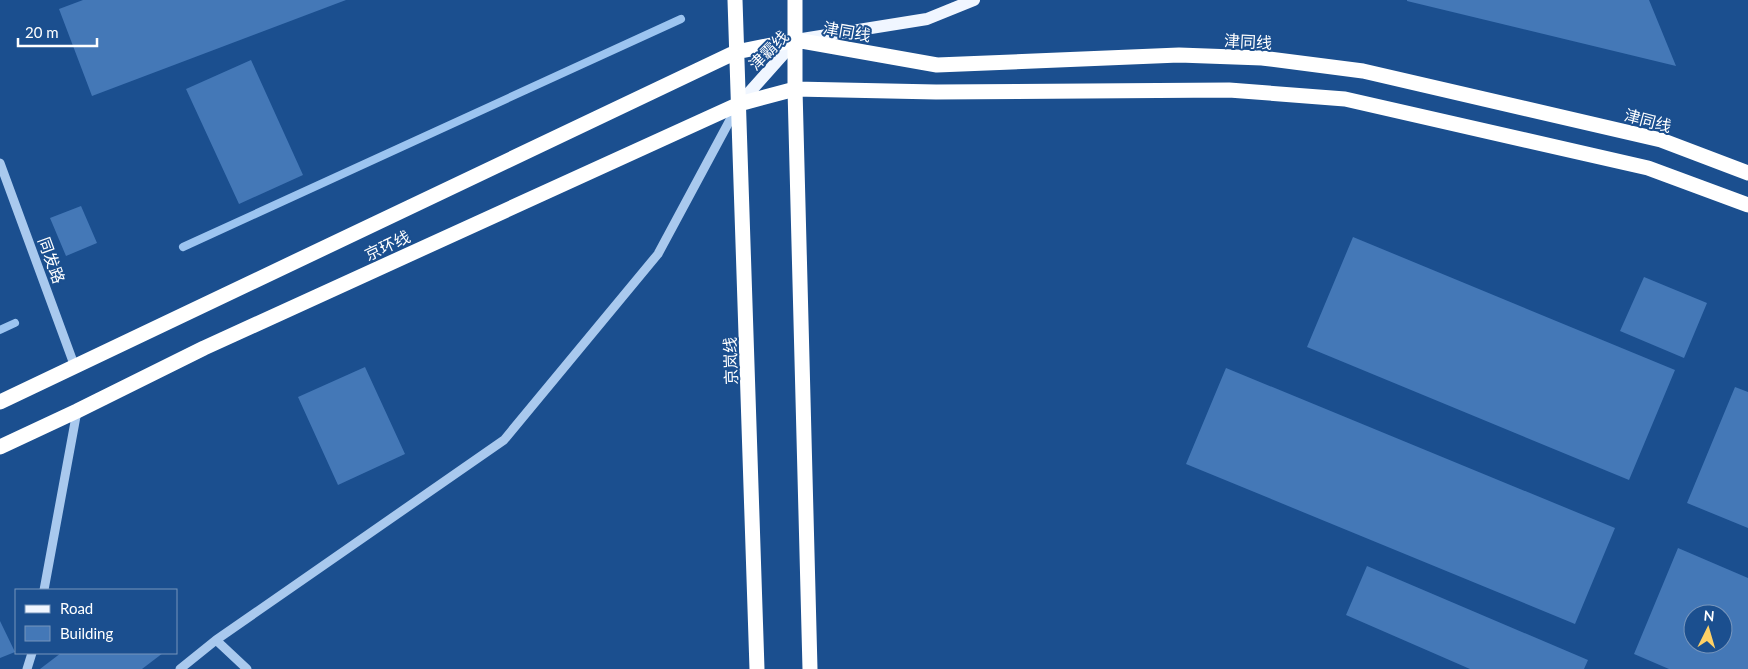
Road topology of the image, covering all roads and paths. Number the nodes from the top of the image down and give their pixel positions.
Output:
1 (735, 0) edge
2 (795, 0) edge
3 (974, 0) edge
4 (796, 40) junction
5 (736, 52) junction
6 (795, 90) junction
7 (739, 104) junction
8 (0, 163) edge
9 (1748, 173) edge
10 (1748, 205) edge
11 (75, 367) junction
12 (0, 402) edge
13 (77, 411) junction
14 (0, 447) edge
15 (44, 589) edge
16 (216, 640) junction
17 (32, 654) edge
18 (27, 669) edge
19 (180, 669) edge
20 (247, 669) edge
21 (758, 669) edge
22 (810, 669) edge

1 - 5 highway, 京岚线
2 - 4 highway
3 - 4 main road, 津霸线
4 - 5 highway, 津同线
4 - 6 highway
4 - 7 main road, 津霸线
4 - 9 highway, 津同线
5 - 7 highway, 京岚线
5 - 11 highway, 京环线
6 - 7 highway, 京环线
6 - 10 highway
6 - 22 highway
7 - 13 highway, 京环线
7 - 16 street
7 - 21 highway, 京岚线
8 - 11 street, 同发路
11 - 12 highway, 京环线
13 - 14 highway, 京环线
13 - 15 street
16 - 19 street
16 - 20 street
17 - 18 street

